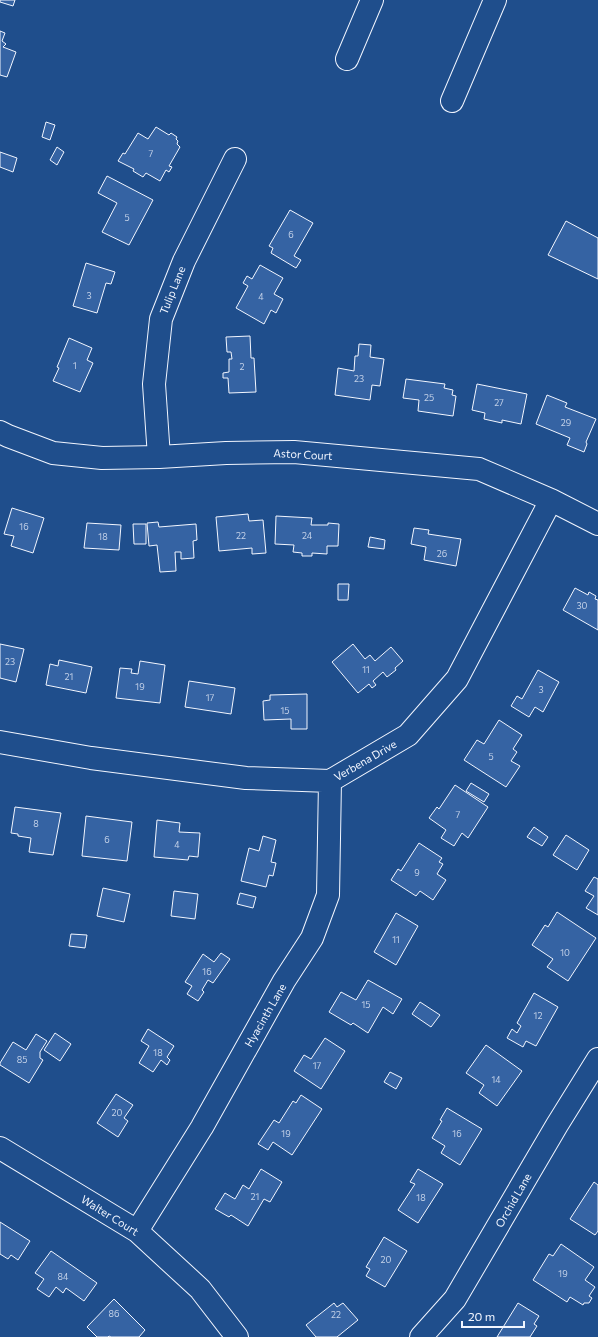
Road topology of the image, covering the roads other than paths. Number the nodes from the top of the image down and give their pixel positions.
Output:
1 (372, 0) edge
2 (495, 0) edge
3 (348, 59) dead end
4 (452, 101) dead end
5 (235, 159) dead end
6 (0, 432) edge
7 (160, 458) junction
8 (551, 500) junction
9 (598, 524) edge
10 (0, 742) edge
11 (330, 781) junction
12 (598, 1059) edge
13 (0, 1148) edge
14 (137, 1231) junction
15 (236, 1337) edge
16 (421, 1337) edge

1 - 3 street
2 - 4 street
5 - 7 street, Tulip Lane
6 - 7 street, Astor Court
7 - 8 street, Astor Court
8 - 9 street, Astor Court
8 - 11 street, Verbena Drive
10 - 11 street, Verbena Drive
11 - 14 street, Hyacinth Lane
12 - 16 street, Orchid Lane
13 - 14 street, Walter Court
14 - 15 street, Walter Court

